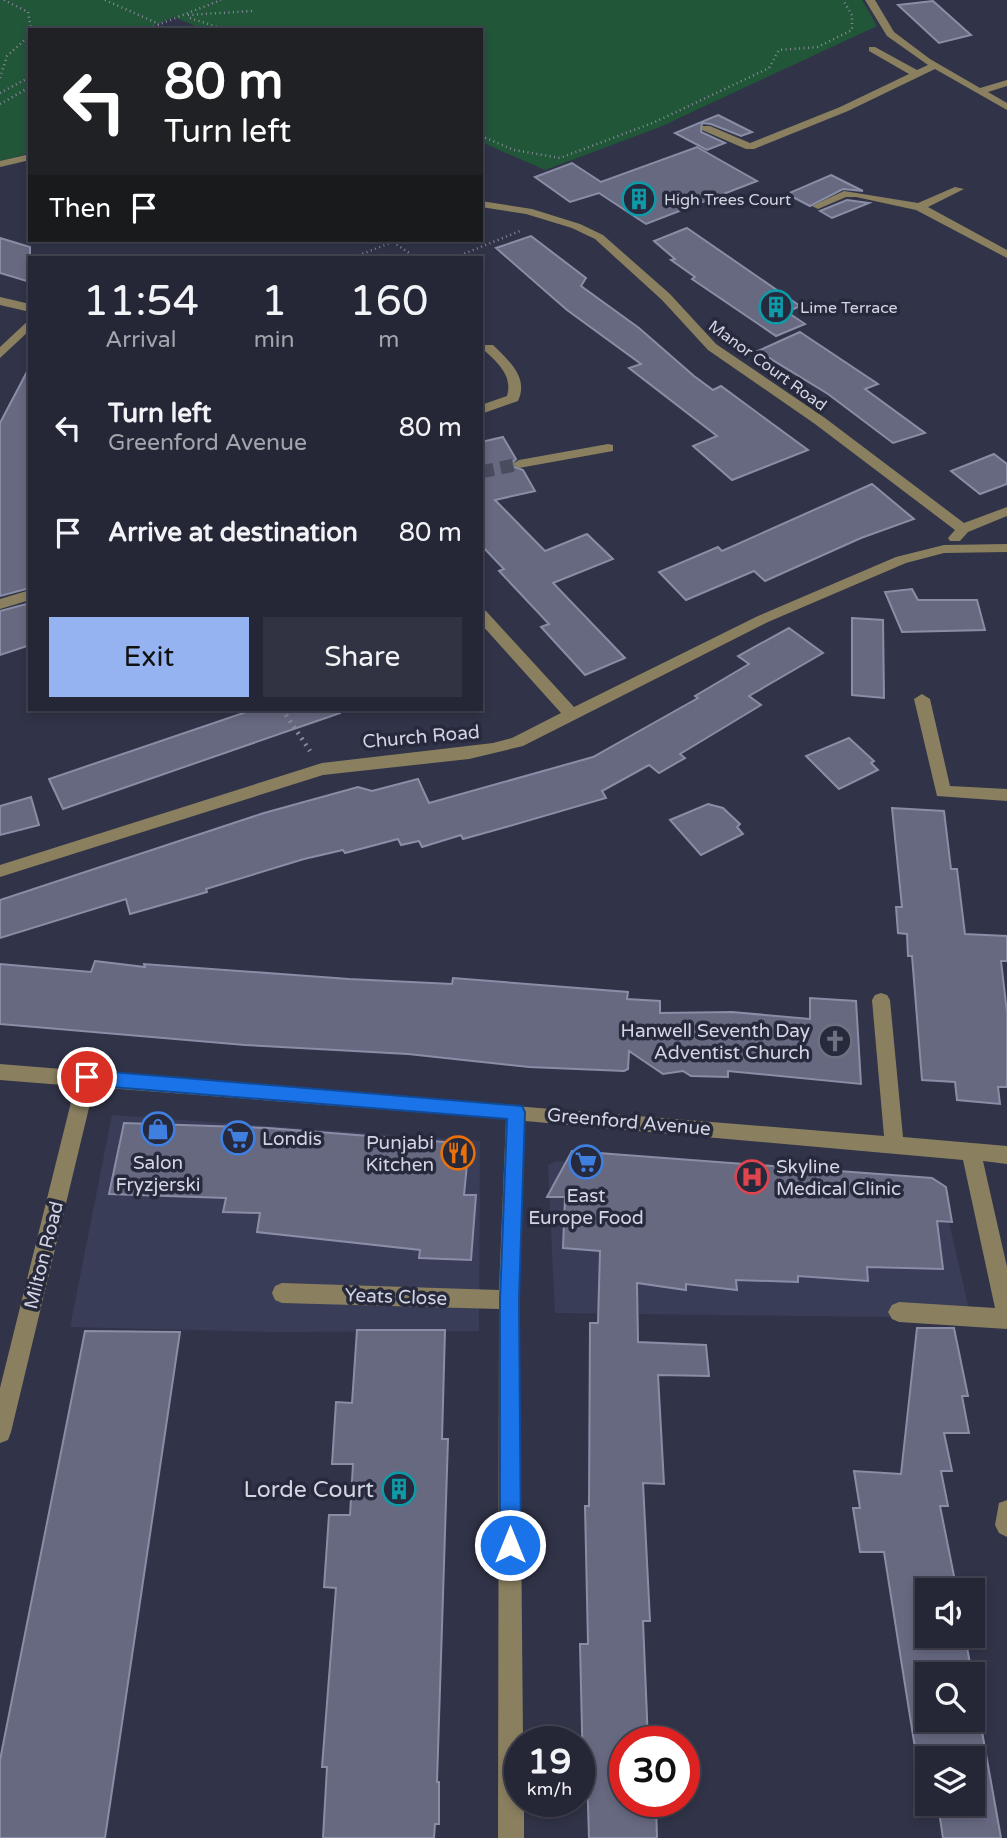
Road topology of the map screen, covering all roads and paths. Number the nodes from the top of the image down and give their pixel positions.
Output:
1 (4, 0) edge
2 (105, 0) edge
3 (221, 0) edge
4 (843, 0) edge
5 (870, 0) edge
6 (252, 11) dead end
7 (184, 15) junction
8 (160, 24) junction
9 (31, 28) edge
10 (150, 28) edge
11 (220, 28) edge
12 (28, 37) edge
13 (872, 49) dead end
14 (934, 66) junction
15 (916, 74) junction
16 (0, 78) edge
17 (28, 78) edge
18 (1007, 83) edge
19 (28, 88) edge
20 (979, 91) junction
21 (0, 93) edge
22 (0, 104) edge
23 (1007, 107) edge
24 (706, 128) dead end
25 (483, 137) edge
26 (28, 157) edge
27 (0, 164) edge
28 (959, 189) dead end
29 (483, 204) edge
30 (818, 206) dead end
31 (919, 207) junction
32 (552, 218) junction
33 (389, 242) edge
34 (392, 242) edge
35 (1007, 254) edge
36 (356, 256) edge
37 (414, 256) edge
38 (458, 256) edge
39 (0, 301) edge
40 (28, 308) edge
41 (28, 325) edge
42 (489, 348) dead end
43 (0, 354) edge
44 (483, 409) edge
45 (608, 448) dead end
46 (519, 464) tunnel mouth
47 (1007, 511) edge
48 (963, 529) junction
49 (1007, 548) edge
50 (944, 549) junction
51 (28, 596) edge
52 (0, 604) edge
53 (483, 616) edge
54 (922, 699) dead end
55 (283, 711) edge
56 (572, 715) junction
57 (322, 769) junction
58 (1007, 795) edge
59 (0, 871) edge
60 (881, 1000) dead end
61 (0, 1073) edge
62 (87, 1077) junction
63 (516, 1112) junction
64 (894, 1144) junction
65 (971, 1152) junction
66 (1007, 1155) edge
67 (282, 1293) dead end
68 (509, 1300) junction
69 (899, 1312) dead end
70 (1007, 1312) edge
71 (1007, 1319) edge
72 (0, 1432) edge
73 (1007, 1511) edge
74 (1007, 1525) edge
75 (511, 1838) edge

1 - 9 path
2 - 8 path
3 - 7 path
4 - 25 path
5 - 14 street
6 - 7 path
7 - 8 path
7 - 11 path
8 - 10 path
12 - 16 path
13 - 15 street
14 - 15 street
14 - 20 street
15 - 24 street
17 - 21 path
18 - 20 street
19 - 22 path
20 - 23 street
26 - 27 street
28 - 31 street
29 - 32 street, Manor Court Road
30 - 31 street
31 - 35 street
32 - 38 path
32 - 48 street, Manor Court Road
33 - 36 path
34 - 37 path
39 - 40 street
41 - 43 street
42 - 44 street
45 - 46 street
47 - 48 street
48 - 50 street
49 - 50 street, Church Road
50 - 56 street, Church Road
51 - 52 street
53 - 56 street
54 - 58 street
55 - 57 path
56 - 57 street, Church Road
57 - 59 street, Church Road
60 - 64 street
61 - 62 street, Greenford Avenue
62 - 63 street, Greenford Avenue
62 - 72 street, Milton Road
63 - 64 street, Greenford Avenue
63 - 68 street
64 - 65 street, Greenford Avenue
65 - 66 street, Greenford Avenue
65 - 70 street
67 - 68 street, Yeats Close
68 - 75 street
69 - 71 street
73 - 74 street

